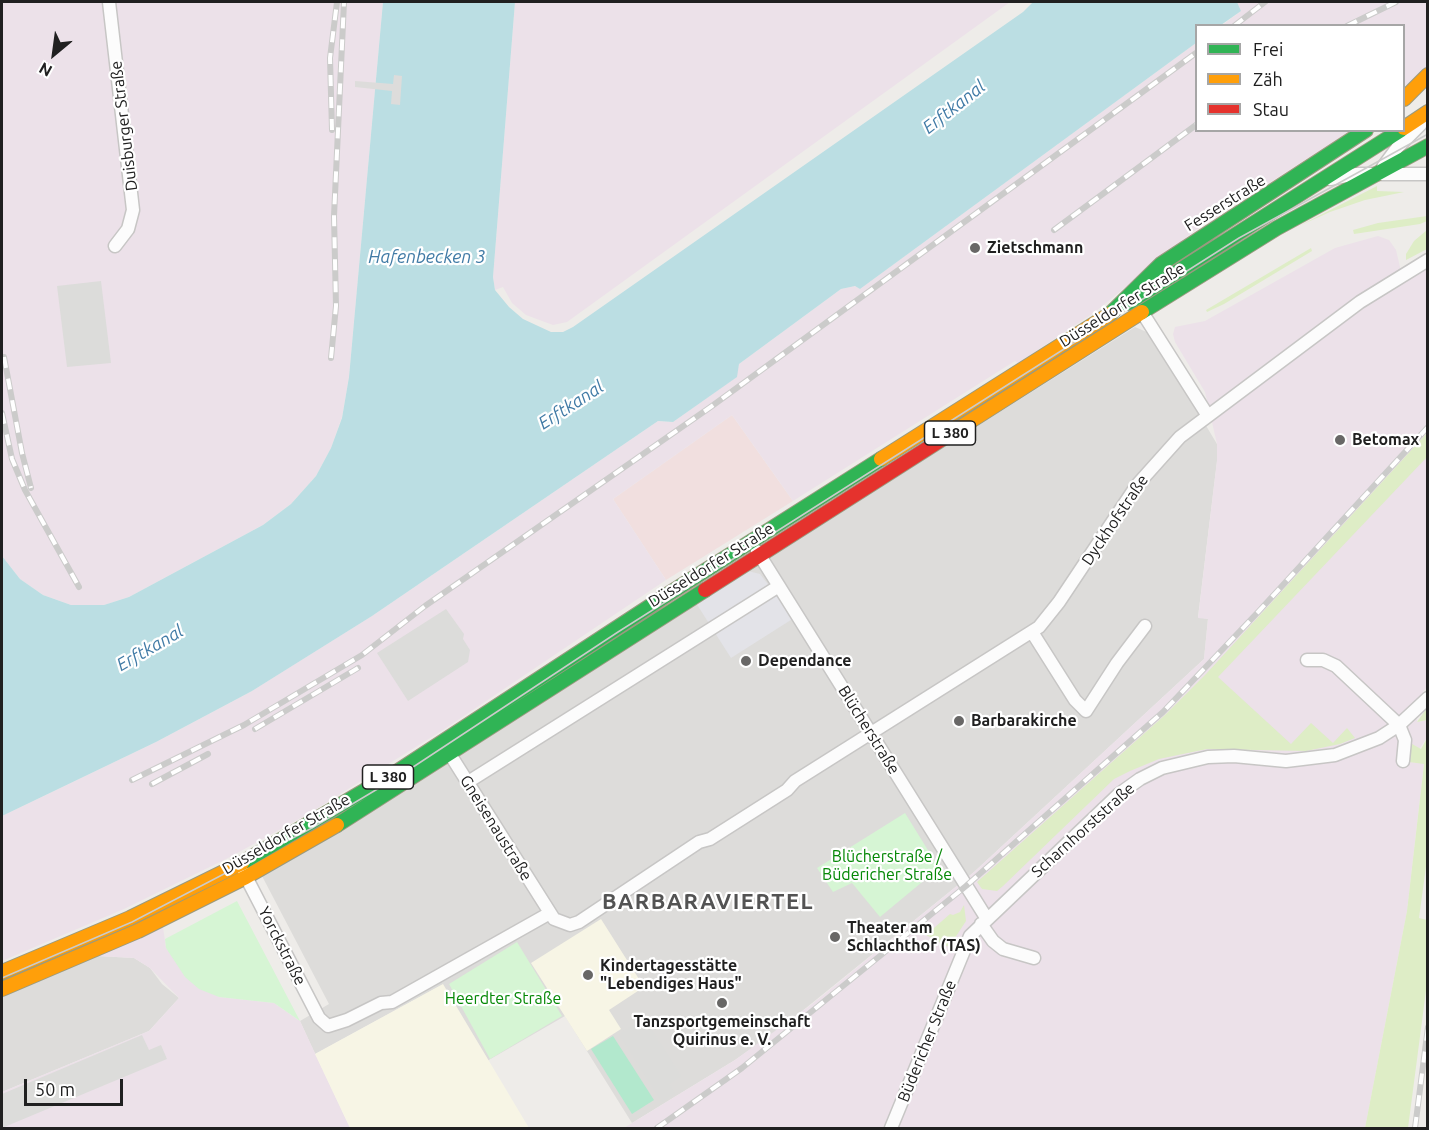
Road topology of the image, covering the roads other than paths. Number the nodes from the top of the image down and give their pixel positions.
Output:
1 (109, 2) edge
2 (1428, 75) edge
3 (1405, 98) edge
4 (1428, 112) edge
5 (1428, 118) edge
6 (1405, 127) edge
7 (1363, 132) edge
8 (1397, 132) edge
9 (1428, 146) edge
10 (1380, 173) junction
11 (1428, 174) edge
12 (1324, 180) junction
13 (115, 246) dead end
14 (1428, 260) edge
15 (1142, 312) junction
16 (1111, 314) junction
17 (1208, 416) junction
18 (751, 541) junction
19 (759, 554) junction
20 (779, 586) junction
21 (1145, 626) dead end
22 (1032, 632) junction
23 (1307, 660) dead end
24 (1428, 698) edge
25 (1399, 725) junction
26 (871, 734) junction
27 (442, 742) junction
28 (450, 754) junction
29 (1403, 761) dead end
30 (468, 782) junction
31 (239, 864) junction
32 (246, 877) junction
33 (550, 913) junction
34 (984, 921) junction
35 (1034, 958) dead end
36 (2, 972) edge
37 (2, 988) edge
38 (891, 1128) edge

1 - 13 street, Duisburger Straße
2 - 3 main road
4 - 6 main road, Düsseldorfer Straße / L 380
5 - 10 street
7 - 16 main road, Fesserstraße
8 - 12 main road, Düsseldorfer Straße / L 380
9 - 10 main road, Düsseldorfer Straße / L 380
10 - 11 street
10 - 12 street
10 - 15 main road, Düsseldorfer Straße / L 380
12 - 16 main road, Düsseldorfer Straße / L 380
14 - 17 street, Dyckhofstraße
15 - 17 street
15 - 19 main road, Düsseldorfer Straße / L 380
16 - 18 main road, Düsseldorfer Straße / L 380
17 - 22 street, Dyckhofstraße
18 - 19 street, Blücherstraße
18 - 27 main road, Düsseldorfer Straße / L 380
19 - 20 street, Blücherstraße
19 - 28 main road, Düsseldorfer Straße / L 380
20 - 26 street, Blücherstraße
20 - 30 street
21 - 22 street
22 - 26 street, Dyckhofstraße
23 - 25 street
24 - 25 street, Scharnhorststraße
25 - 29 street
25 - 34 street, Scharnhorststraße
26 - 33 street
26 - 34 street, Blücherstraße
27 - 28 street, Gneisenaustraße
27 - 31 main road, Düsseldorfer Straße / L 380
28 - 30 street, Gneisenaustraße
28 - 32 main road, Düsseldorfer Straße / L 380
30 - 33 street, Gneisenaustraße
31 - 32 street, Yorckstraße
31 - 36 main road, Düsseldorfer Straße / L 380
32 - 33 street, Yorckstraße
32 - 37 main road, Düsseldorfer Straße / L 380
34 - 35 street
34 - 38 street, Büdericher Straße

